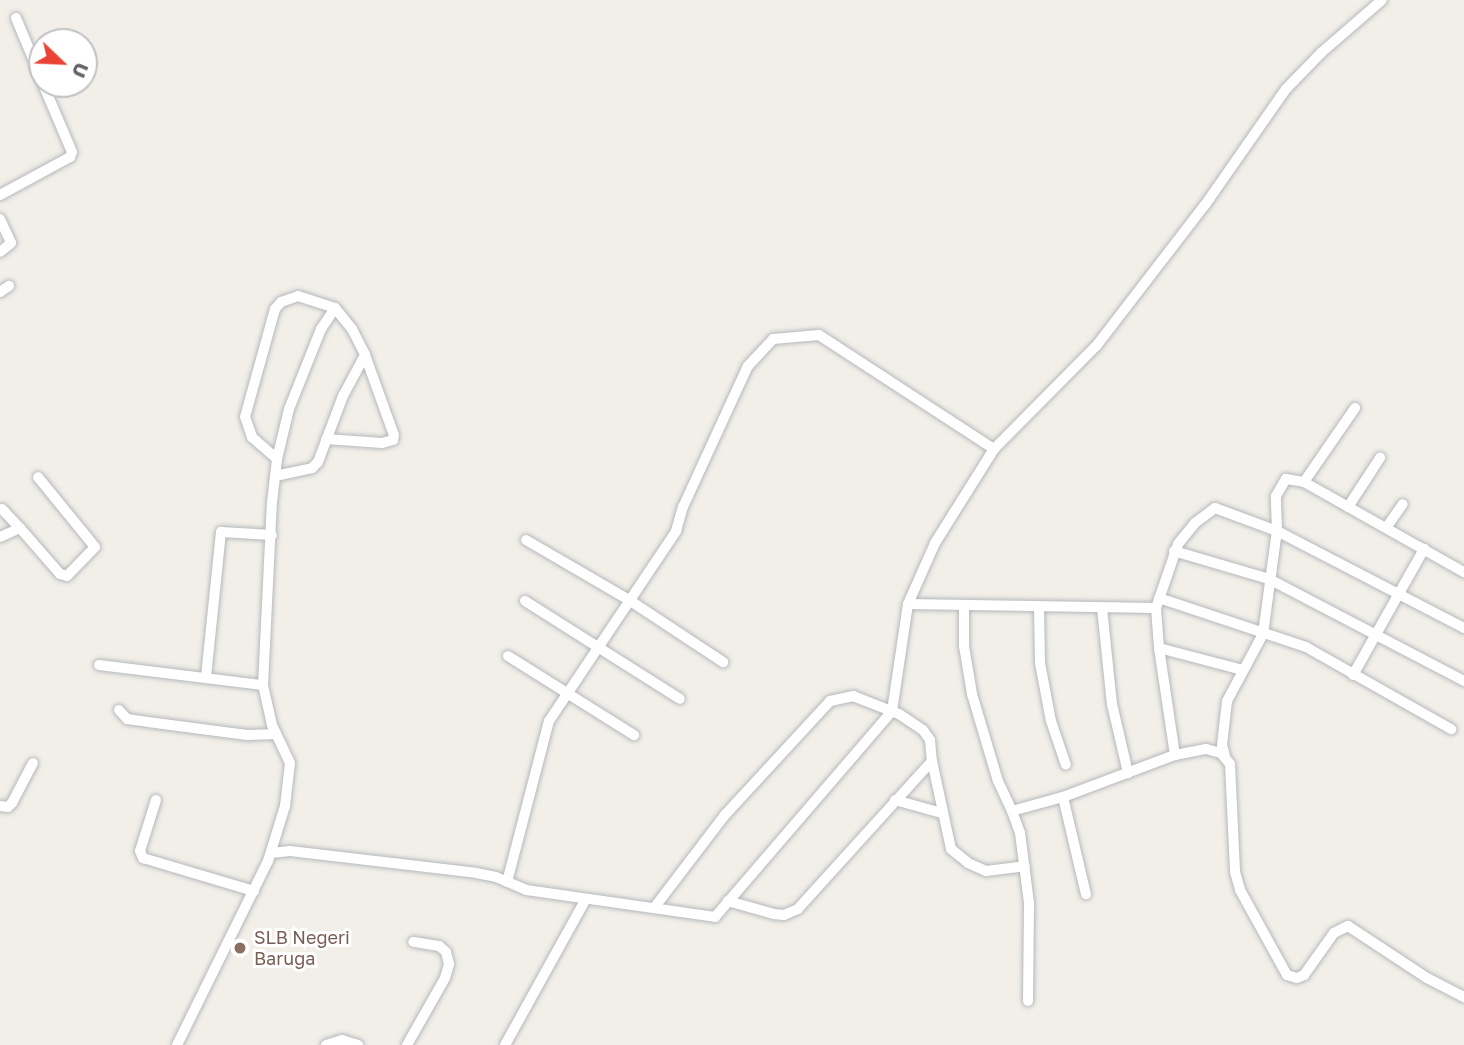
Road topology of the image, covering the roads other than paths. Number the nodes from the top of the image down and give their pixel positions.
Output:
1 (1382, 0) edge
2 (16, 18) dead end
3 (28, 46) edge
4 (50, 98) edge
5 (0, 195) edge
6 (0, 219) edge
7 (0, 252) edge
8 (335, 307) junction
9 (365, 355) junction
10 (1355, 408) dead end
11 (326, 439) junction
12 (994, 449) junction
13 (1380, 458) dead end
14 (276, 459) junction
15 (275, 476) junction
16 (38, 477) dead end
17 (1304, 482) junction
18 (1403, 504) dead end
19 (1348, 507) junction
20 (2, 509) dead end
21 (20, 528) junction
22 (1386, 528) junction
23 (1278, 531) junction
24 (272, 535) junction
25 (0, 537) edge
26 (526, 540) dead end
27 (1424, 549) junction
28 (1174, 551) junction
29 (1464, 572) edge
30 (1269, 579) junction
31 (1399, 593) junction
32 (629, 600) junction
33 (525, 601) dead end
34 (1157, 603) junction
35 (908, 604) junction
36 (964, 606) junction
37 (1040, 606) junction
38 (1102, 608) junction
39 (1464, 628) edge
40 (1376, 633) junction
41 (1263, 634) junction
42 (598, 646) junction
43 (1158, 648) junction
44 (508, 656) dead end
45 (723, 662) dead end
46 (99, 665) dead end
47 (1243, 670) junction
48 (1353, 675) junction
49 (206, 677) junction
50 (1464, 681) edge
51 (262, 685) junction
52 (567, 692) junction
53 (680, 699) dead end
54 (119, 710) dead end
55 (892, 711) junction
56 (1451, 729) dead end
57 (276, 734) junction
58 (634, 735) dead end
59 (1175, 755) junction
60 (1225, 756) junction
61 (932, 761) junction
62 (33, 763) dead end
63 (1066, 765) dead end
64 (1128, 773) junction
65 (1063, 797) junction
66 (156, 800) dead end
67 (895, 800) junction
68 (0, 806) edge
69 (1012, 811) junction
70 (942, 813) junction
71 (271, 853) junction
72 (1025, 866) junction
73 (507, 883) junction
74 (254, 891) junction
75 (1086, 894) dead end
76 (586, 899) junction
77 (728, 901) junction
78 (654, 908) junction
79 (413, 942) dead end
80 (1464, 997) edge
81 (1028, 1001) dead end
82 (177, 1045) edge
83 (326, 1045) edge
84 (358, 1045) edge
85 (407, 1045) edge
86 (505, 1045) edge

1 - 12 street
2 - 3 street
4 - 5 street
6 - 7 street
8 - 9 street
8 - 14 street
8 - 14 street
9 - 11 street
9 - 11 street
10 - 17 street
11 - 15 street
12 - 32 street
12 - 35 street
13 - 19 street
14 - 15 street
15 - 24 street
16 - 21 street
17 - 19 street
17 - 23 street
18 - 22 street
19 - 22 street
20 - 21 street
21 - 25 street
22 - 27 street
23 - 28 street
23 - 30 street
23 - 31 street
24 - 49 street
24 - 51 street
26 - 32 street
27 - 29 street
27 - 31 street
28 - 30 street
28 - 34 street
30 - 40 street
30 - 41 street
31 - 39 street
31 - 40 street
32 - 42 street
32 - 45 street
33 - 42 street
34 - 38 street
34 - 41 street
34 - 43 street
35 - 36 street
35 - 55 street
36 - 37 street
36 - 69 street
37 - 38 street
37 - 63 street
38 - 64 street
40 - 48 street
40 - 50 street
41 - 47 street
41 - 48 street
42 - 52 street
42 - 53 street
43 - 47 street
43 - 59 street
44 - 52 street
46 - 49 street
47 - 60 street
48 - 56 street
49 - 51 street
51 - 57 street
52 - 58 street
52 - 73 street
54 - 57 street
55 - 61 street
55 - 77 street
55 - 78 street
57 - 71 street
59 - 60 street
59 - 64 street
60 - 80 street
61 - 67 street
61 - 70 street
62 - 68 street
64 - 65 street
65 - 69 street
65 - 75 street
66 - 74 street
67 - 70 street
67 - 77 street
69 - 72 street
70 - 72 street
71 - 73 street
71 - 74 street
72 - 81 street
73 - 76 street
74 - 82 street
76 - 78 street
76 - 86 street
77 - 78 street
79 - 85 street
83 - 84 street

